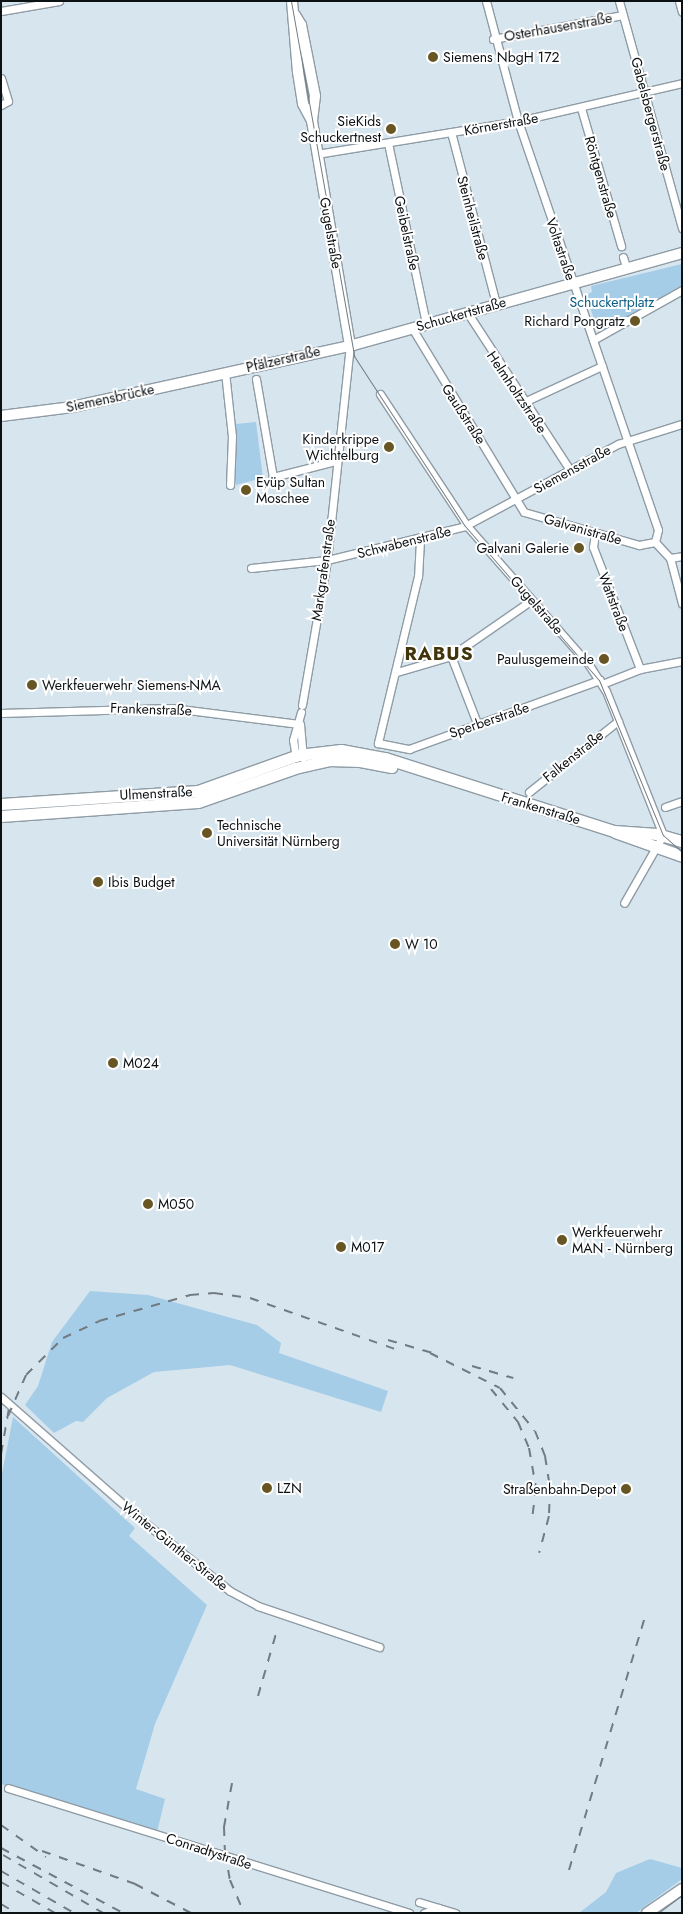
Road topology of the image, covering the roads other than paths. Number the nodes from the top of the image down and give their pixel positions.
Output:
1 (58, 1) edge
2 (292, 1) edge
3 (486, 1) edge
4 (620, 1) edge
5 (679, 1) edge
6 (1, 10) edge
7 (682, 12) edge
8 (623, 15) junction
9 (493, 39) junction
10 (1, 78) edge
11 (682, 83) edge
12 (646, 94) junction
13 (1, 105) edge
14 (581, 108) junction
15 (518, 121) junction
16 (451, 132) junction
17 (388, 143) junction
18 (317, 154) junction
19 (682, 228) edge
20 (621, 246) dead end
21 (682, 253) edge
22 (624, 257) dead end
23 (626, 267) junction
24 (572, 282) junction
25 (682, 290) edge
26 (496, 304) junction
27 (467, 312) junction
28 (426, 324) junction
29 (412, 328) junction
30 (593, 340) junction
31 (350, 345) junction
32 (602, 366) junction
33 (221, 373) junction
34 (256, 379) dead end
35 (380, 394) dead end
36 (524, 402) junction
37 (1, 416) edge
38 (682, 424) edge
39 (627, 441) junction
40 (336, 461) junction
41 (570, 470) junction
42 (230, 485) dead end
43 (519, 499) junction
44 (467, 526) junction
45 (595, 533) junction
46 (420, 540) junction
47 (655, 542) junction
48 (682, 556) edge
49 (670, 558) junction
50 (327, 560) junction
51 (251, 568) dead end
52 (532, 600) junction
53 (682, 603) edge
54 (451, 656) junction
55 (682, 661) edge
56 (640, 669) junction
57 (397, 672) junction
58 (601, 682) junction
59 (1, 713) edge
60 (618, 721) junction
61 (477, 723) junction
62 (300, 724) junction
63 (300, 759) junction
64 (530, 792) dead end
65 (682, 801) edge
66 (1, 804) edge
67 (665, 807) dead end
68 (1, 816) edge
69 (614, 831) junction
70 (663, 835) junction
71 (682, 841) edge
72 (654, 847) junction
73 (682, 856) edge
74 (624, 903) dead end
75 (1, 1397) edge
76 (378, 1647) dead end
77 (8, 1788) dead end
78 (682, 1889) edge
79 (419, 1902) dead end
80 (439, 1908) junction
81 (409, 1913) edge
82 (424, 1913) edge
83 (455, 1913) edge
84 (647, 1913) edge

1 - 6 street
2 - 18 street, Gugelstraße
3 - 9 street, Voltastraße
4 - 8 street, Gabelsbergerstraße
5 - 7 street
8 - 9 street, Osterhausenstraße
8 - 12 street, Gabelsbergerstraße
9 - 15 street, Voltastraße
10 - 13 street
11 - 12 street, Körnerstraße
12 - 14 street, Körnerstraße
12 - 19 street, Gabelsbergerstraße
14 - 15 street, Körnerstraße
14 - 20 street, Röntgenstraße
15 - 16 street, Körnerstraße
15 - 24 street, Voltastraße
16 - 17 street, Körnerstraße
16 - 26 street, Steinheilstraße
17 - 18 street, Körnerstraße
17 - 28 street, Geibelstraße
18 - 31 street, Gugelstraße
21 - 23 street
22 - 23 street
23 - 24 street
24 - 26 street, Schuckertstraße
24 - 30 street, Voltastraße
25 - 30 street
26 - 27 street, Schuckertstraße
27 - 28 street, Schuckertstraße
27 - 36 street, Helmholtzstraße
28 - 29 street, Schuckertstraße
29 - 31 street, Schuckertstraße
29 - 43 street, Gaußstraße
30 - 32 street, Voltastraße
31 - 33 street, Pfälzerstraße
31 - 40 street, Markgrafenstraße
32 - 36 street
32 - 39 street, Voltastraße
33 - 37 street, Siemensbrücke
33 - 42 street
34 - 40 street
35 - 44 street, Gugelstraße
36 - 41 street, Helmholtzstraße
38 - 39 street, Siemensstraße
39 - 41 street, Siemensstraße
39 - 47 street, Voltastraße
40 - 50 street, Markgrafenstraße
41 - 43 street, Siemensstraße
43 - 44 street, Siemensstraße
43 - 45 street, Galvanistraße
44 - 46 street, Schwabenstraße
44 - 52 street, Gugelstraße
45 - 47 street, Galvanistraße
45 - 56 street, Wattstraße
46 - 50 street, Schwabenstraße
46 - 57 street
47 - 49 street
48 - 49 street
49 - 53 street
50 - 51 street, Schwabenstraße
50 - 62 street, Markgrafenstraße
52 - 54 street
52 - 58 street, Gugelstraße
54 - 57 street
54 - 61 street
55 - 56 street, Sperberstraße
56 - 58 street, Sperberstraße
57 - 61 street, Sperberstraße
58 - 60 street, Gugelstraße
58 - 61 street, Sperberstraße
59 - 62 street, Frankenstraße
60 - 64 street, Falkenstraße
60 - 70 street, Gugelstraße
62 - 63 street, Markgrafenstraße
62 - 63 street, Markgrafenstraße
63 - 66 main road, Ulmenstraße
63 - 68 main road, Ulmenstraße
63 - 69 main road, Frankenstraße
65 - 67 street
69 - 70 main road, Frankenstraße
69 - 72 main road, Frankenstraße
70 - 71 main road, Frankenstraße
70 - 72 street
72 - 73 main road, Frankenstraße
72 - 74 street
75 - 76 street, Winter-Günther-Straße
77 - 81 street, Conradtystraße
78 - 84 street
79 - 80 street
80 - 82 street
80 - 83 street

